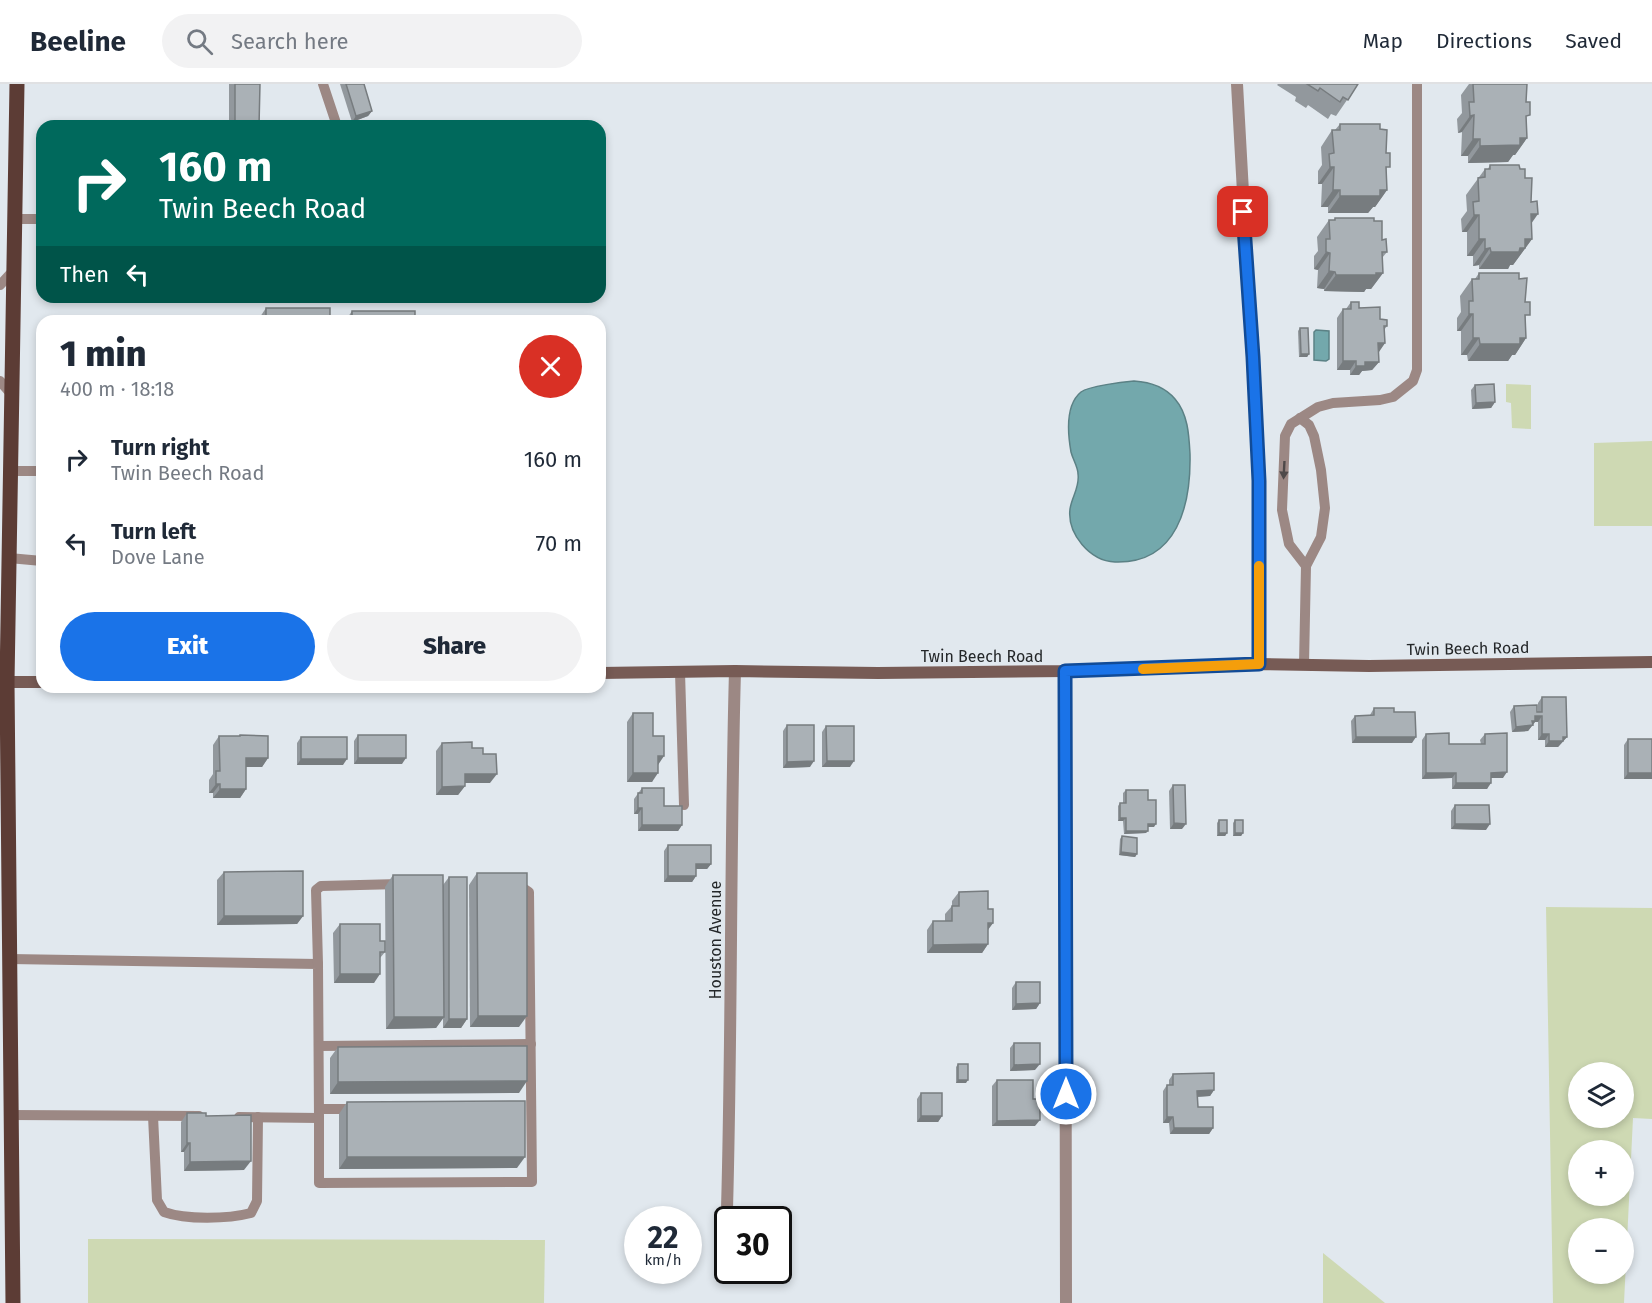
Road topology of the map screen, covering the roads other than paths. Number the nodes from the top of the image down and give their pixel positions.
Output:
1 (17, 84) edge
2 (323, 84) edge
3 (1237, 84) edge
4 (1417, 84) edge
5 (335, 120) edge
6 (15, 219) junction
7 (36, 219) edge
8 (14, 270) junction
9 (0, 285) edge
10 (0, 381) edge
11 (12, 395) junction
12 (1300, 418) junction
13 (10, 471) junction
14 (36, 471) edge
15 (9, 558) junction
16 (36, 560) edge
17 (1306, 566) junction
18 (1652, 662) edge
19 (1259, 664) junction
20 (1304, 664) junction
21 (735, 670) junction
22 (1065, 671) junction
23 (680, 672) junction
24 (606, 673) edge
25 (3, 682) edge
26 (36, 682) edge
27 (4, 796) edge
28 (684, 805) edge
29 (504, 883) edge
30 (413, 884) edge
31 (10, 959) junction
32 (318, 964) junction
33 (531, 1044) junction
34 (319, 1046) junction
35 (367, 1109) edge
36 (520, 1110) edge
37 (532, 1110) junction
38 (320, 1113) junction
39 (11, 1115) junction
40 (153, 1116) junction
41 (258, 1117) junction
42 (727, 1206) edge
43 (13, 1303) edge
44 (1066, 1303) edge

1 - 6 main road
2 - 5 lane
3 - 19 street
4 - 12 lane
6 - 7 lane
6 - 8 main road
8 - 9 lane
8 - 11 main road
10 - 11 lane
11 - 13 main road
12 - 17 lane
12 -> 17 lane
13 - 14 lane
13 - 15 main road
15 - 16 lane
15 - 25 main road
17 - 20 lane
18 - 20 street, Twin Beech Road
19 - 20 street, Twin Beech Road
19 - 22 street, Twin Beech Road
21 - 22 street, Twin Beech Road
21 - 23 street, Twin Beech Road
21 - 42 street, Houston Avenue
22 - 44 street
23 - 24 street, Twin Beech Road
23 - 28 lane
25 - 26 street
25 - 27 main road
27 - 31 main road
29 - 33 lane
30 - 32 lane
31 - 32 lane
31 - 39 main road
32 - 34 lane
33 - 34 lane
33 - 37 lane
34 - 38 lane
35 - 38 lane
36 - 37 lane
37 - 38 lane
38 - 41 lane
39 - 40 lane
39 - 43 main road
40 - 41 lane
40 - 41 lane

